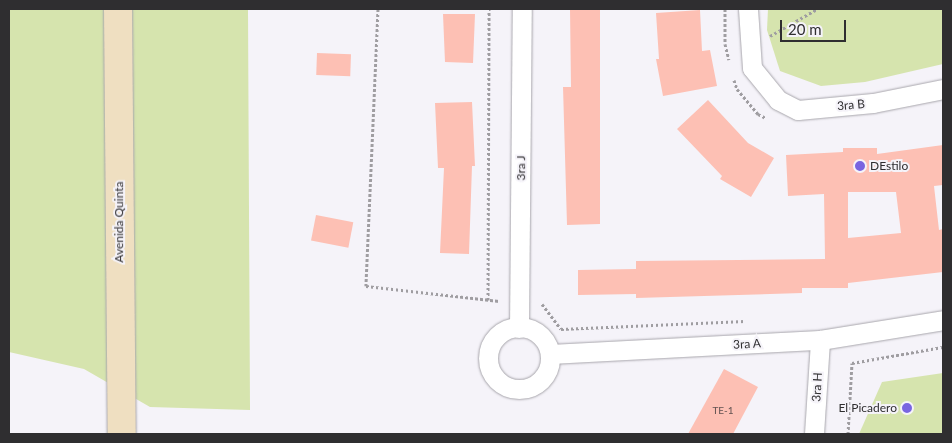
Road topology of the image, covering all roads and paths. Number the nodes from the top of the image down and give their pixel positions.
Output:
1 (118, 9) edge
2 (378, 9) edge
3 (489, 9) edge
4 (522, 9) edge
5 (748, 9) edge
6 (817, 9) edge
7 (749, 48) junction
8 (943, 89) edge
9 (542, 296) dead end
10 (488, 300) junction
11 (520, 304) junction
12 (943, 320) edge
13 (749, 321) dead end
14 (519, 328) junction
15 (820, 340) junction
16 (943, 347) edge
17 (550, 354) junction
18 (120, 430) edge
19 (814, 434) edge
20 (848, 434) edge

1 - 18 main road, Avenida Quinta
2 - 10 path
3 - 10 path
4 - 11 street, 3ra J
5 - 7 street
6 - 7 path
7 - 8 street, 3ra B
9 - 13 path
10 - 11 path
11 - 14 street, 3ra J
12 - 15 street, 3ra A
14 - 17 street
14 - 17 street
15 - 17 street, 3ra A
15 - 19 street, 3ra H
16 - 20 path

